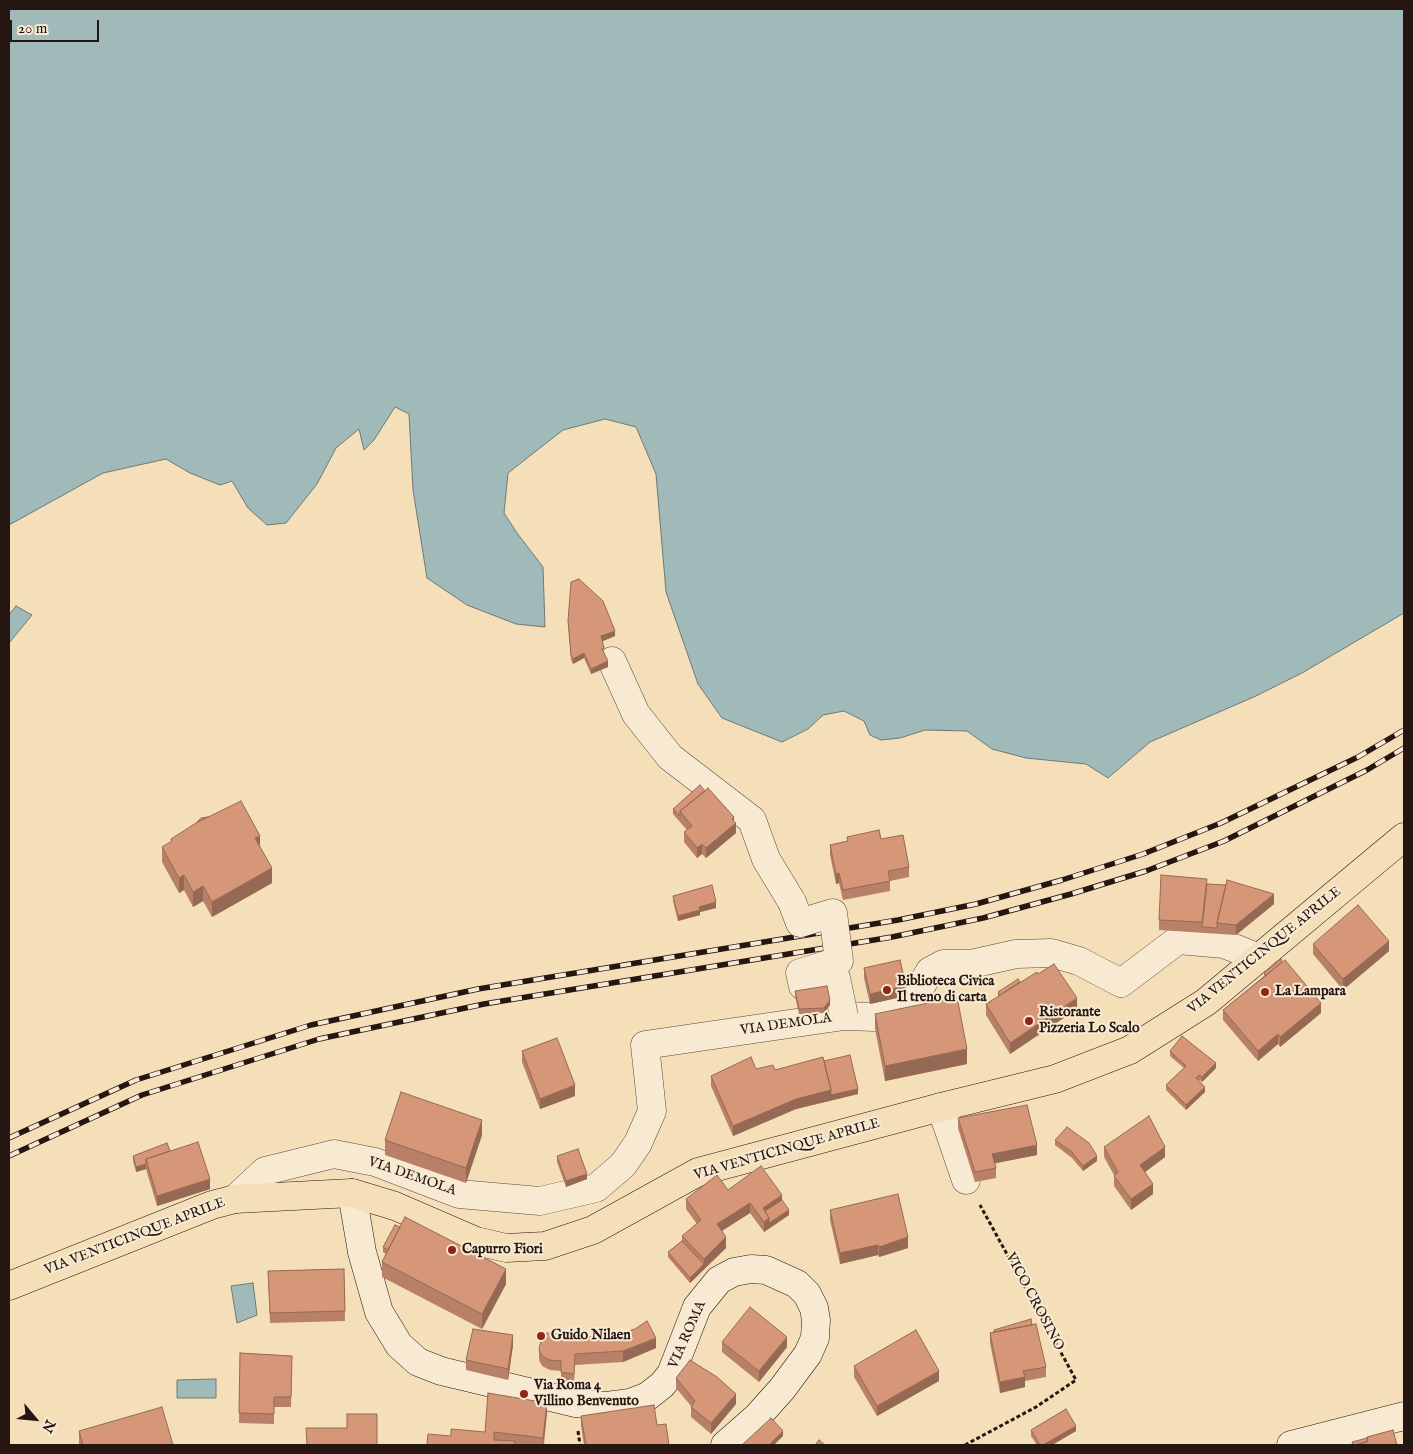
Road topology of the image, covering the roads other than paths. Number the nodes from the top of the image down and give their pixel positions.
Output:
1 (612, 661) dead end
2 (1404, 836) edge
3 (1259, 958) junction
4 (844, 1016) junction
5 (941, 1107) junction
6 (966, 1180) road end
7 (352, 1193) junction
8 (235, 1199) junction
9 (9, 1286) edge
10 (1404, 1416) edge
11 (725, 1445) edge
12 (1291, 1445) edge

1 - 4 street, bridge
2 - 3 main road, VIA VENTICINQUE APRILE
3 - 4 street
3 - 5 main road, VIA VENTICINQUE APRILE
4 - 8 street, VIA DEMOLA
5 - 6 street
5 - 7 main road, VIA VENTICINQUE APRILE
7 - 8 main road, VIA VENTICINQUE APRILE
7 - 11 street, VIA ROMA
8 - 9 main road, VIA VENTICINQUE APRILE
10 - 12 street

